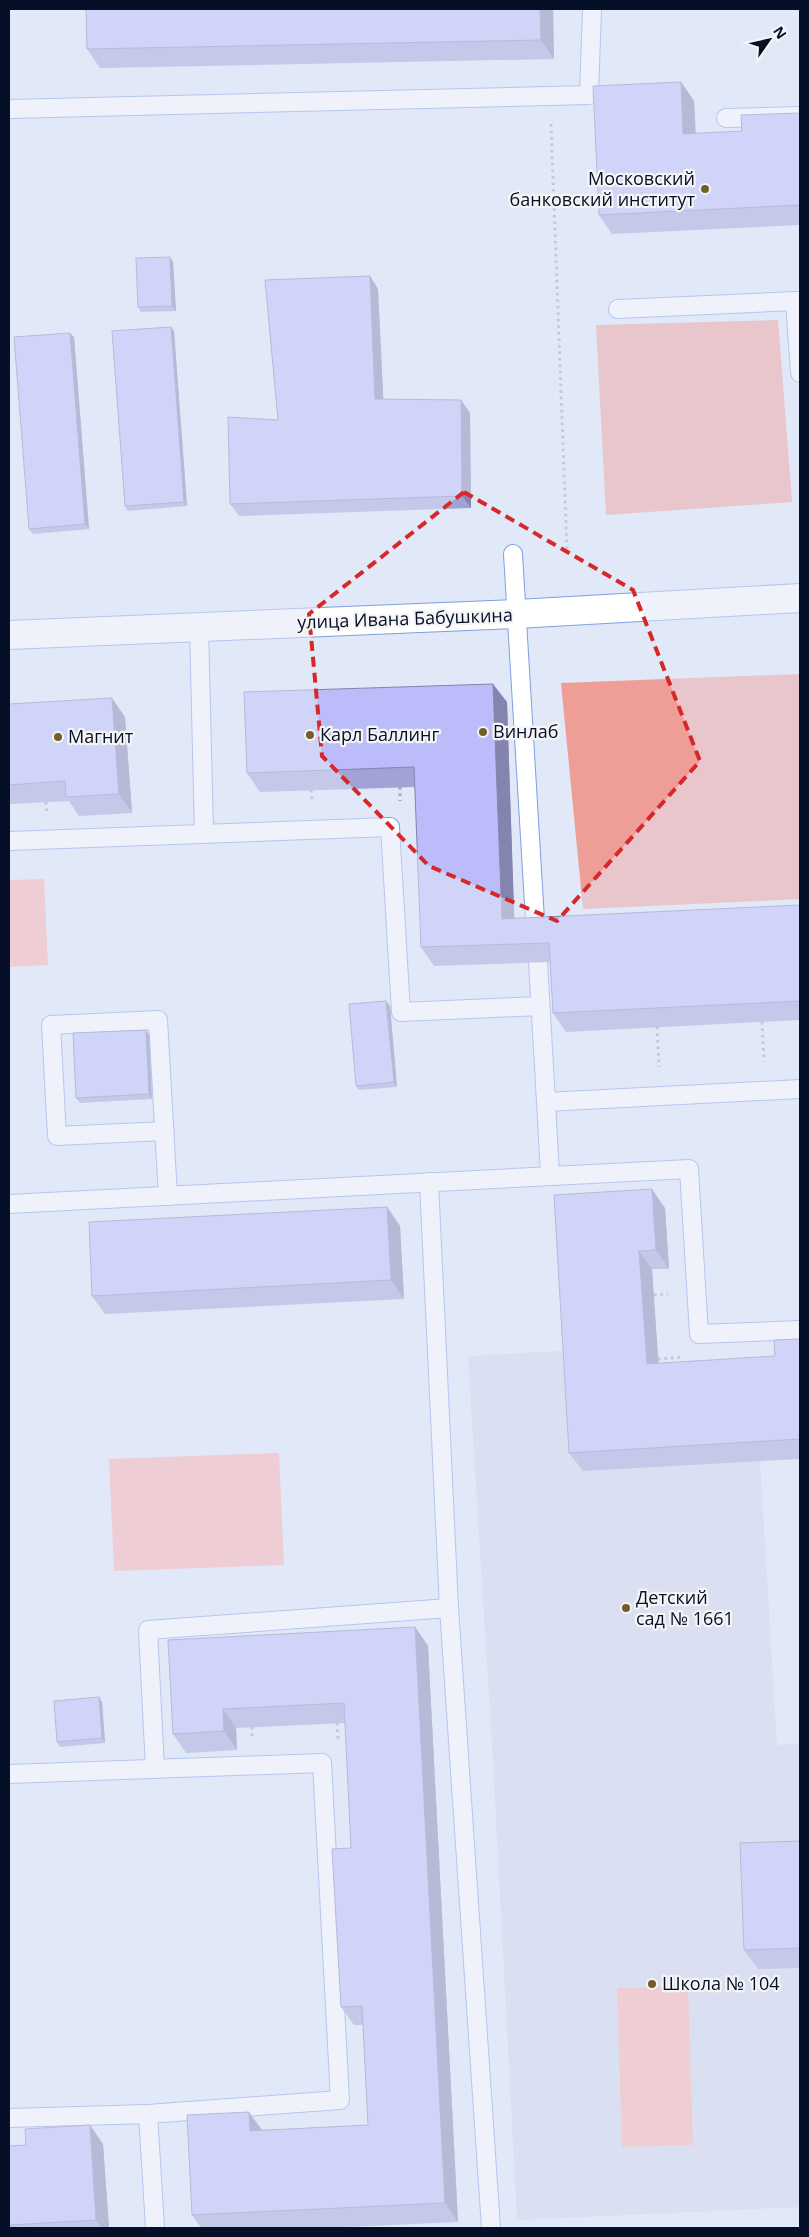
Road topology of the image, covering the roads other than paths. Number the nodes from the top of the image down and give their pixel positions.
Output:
1 (592, 9) edge
2 (9, 109) edge
3 (800, 116) edge
4 (726, 118) dead end
5 (798, 301) edge
6 (618, 309) dead end
7 (800, 373) edge
8 (513, 554) dead end
9 (800, 598) edge
10 (517, 614) junction
11 (199, 627) junction
12 (9, 635) edge
13 (204, 834) junction
14 (9, 841) edge
15 (536, 937) edge
16 (538, 962) edge
17 (540, 1006) junction
18 (800, 1089) edge
19 (546, 1102) junction
20 (165, 1131) junction
21 (550, 1176) junction
22 (429, 1182) junction
23 (168, 1196) junction
24 (9, 1204) edge
25 (800, 1330) edge
26 (449, 1608) junction
27 (155, 1769) junction
28 (9, 1774) edge
29 (148, 2114) junction
30 (9, 2118) edge
31 (155, 2228) edge
32 (491, 2228) edge

1 - 2 lane
3 - 4 lane
5 - 6 lane
5 - 7 lane
8 - 10 lane
9 - 10 street, улица Ивана Бабушкина
10 - 11 street, улица Ивана Бабушкина
10 - 15 lane
11 - 12 street, улица Ивана Бабушкина
11 - 13 lane
13 - 14 lane
13 - 17 lane
16 - 17 lane
17 - 19 lane
18 - 19 lane
19 - 21 lane
20 - 20 lane
20 - 23 lane
21 - 22 lane
21 - 25 lane
22 - 23 lane
22 - 26 lane
23 - 24 lane
26 - 27 lane
26 - 32 lane
27 - 28 lane
27 - 29 lane
29 - 30 lane
29 - 31 lane

